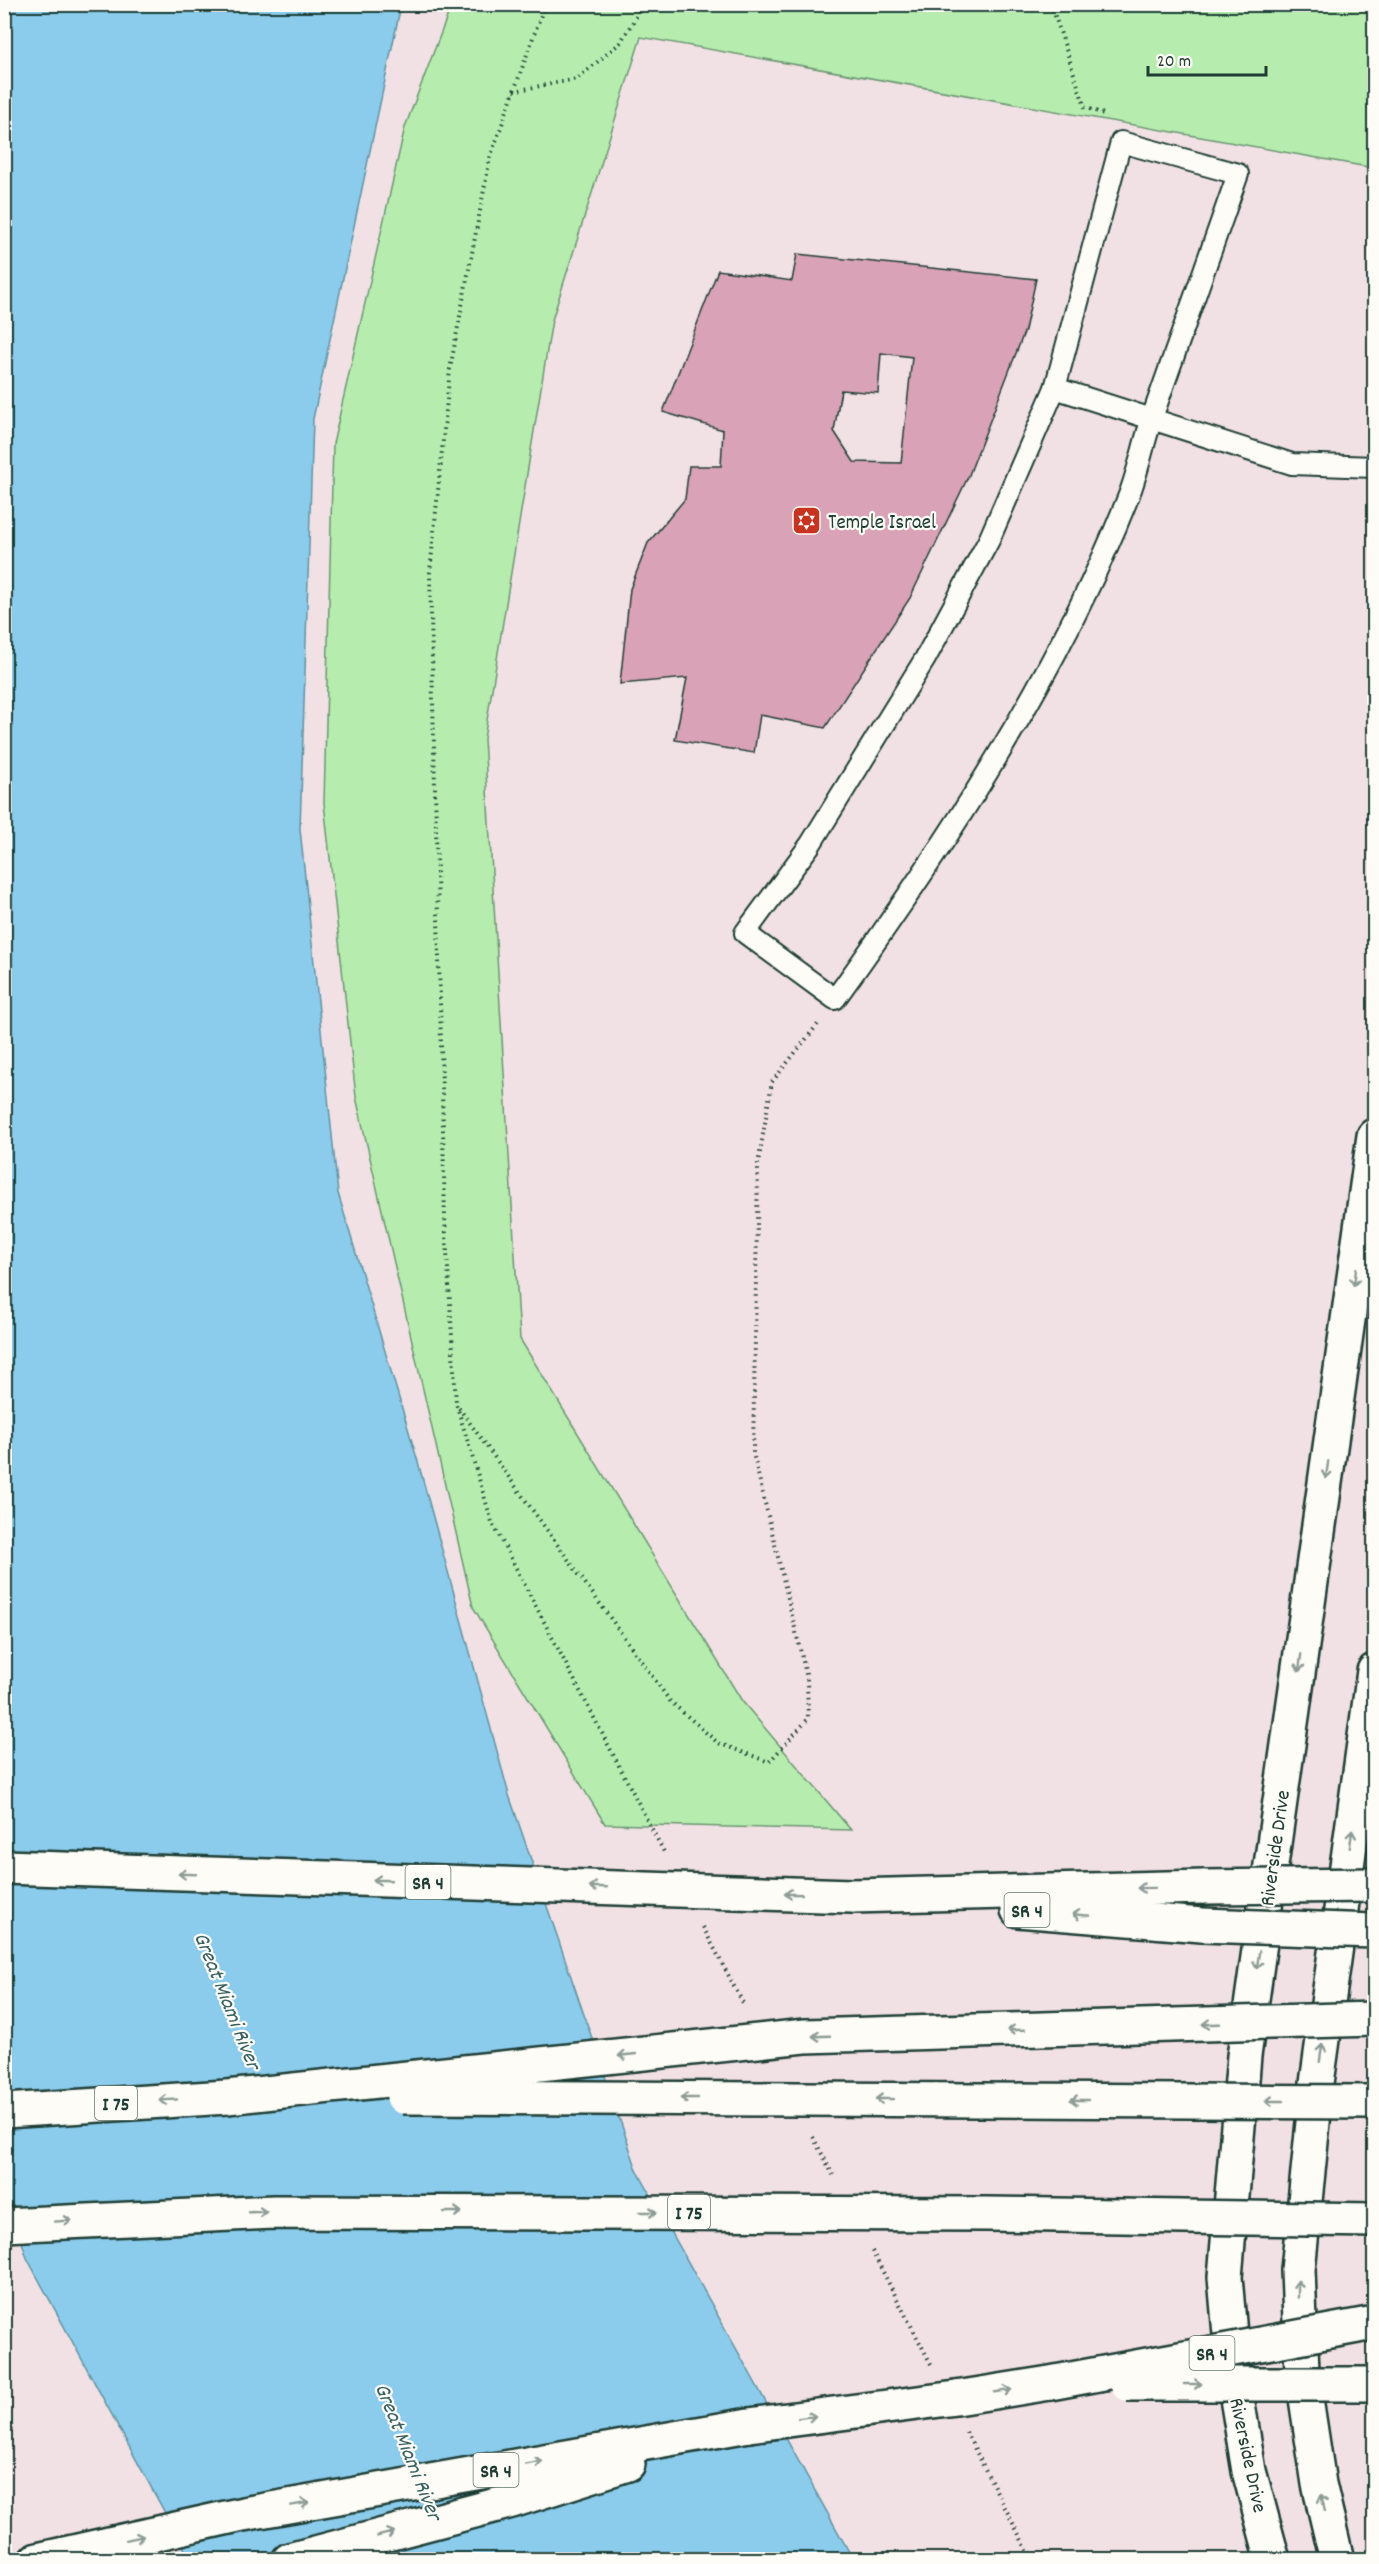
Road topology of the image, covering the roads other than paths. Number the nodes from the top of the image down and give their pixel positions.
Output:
1 (1055, 388) junction
2 (1152, 419) junction
3 (1374, 467) edge
4 (1374, 1136) edge
5 (1374, 1671) edge
6 (4, 1867) edge
7 (1374, 1885) edge
8 (852, 1896) junction
9 (1374, 1931) edge
10 (1374, 2019) edge
11 (227, 2097) junction
12 (1374, 2102) edge
13 (4, 2111) edge
14 (1374, 2220) edge
15 (4, 2225) edge
16 (1374, 2323) edge
17 (1050, 2383) junction
18 (1374, 2384) edge
19 (749, 2425) junction
20 (37, 2559) edge
21 (289, 2559) edge
22 (1273, 2559) edge
23 (1337, 2559) edge

1 - 2 lane
1 - 2 lane
1 - 2 lane
2 - 3 lane
4 -> 22 main road, Riverside Drive
23 -> 5 main road
8 -> 6 main road, SR 4, bridge
7 -> 8 main road, bridge
9 -> 8 main road, SR 4, bridge
10 -> 11 main road, bridge
12 -> 11 main road, I 75, bridge
11 -> 13 main road, I 75
15 -> 14 main road, I 75, bridge
16 - 17 main road, SR 4, bridge
17 -> 18 main road, bridge
19 -> 17 main road, SR 4, bridge
20 -> 19 main road, SR 4
21 -> 19 main road

